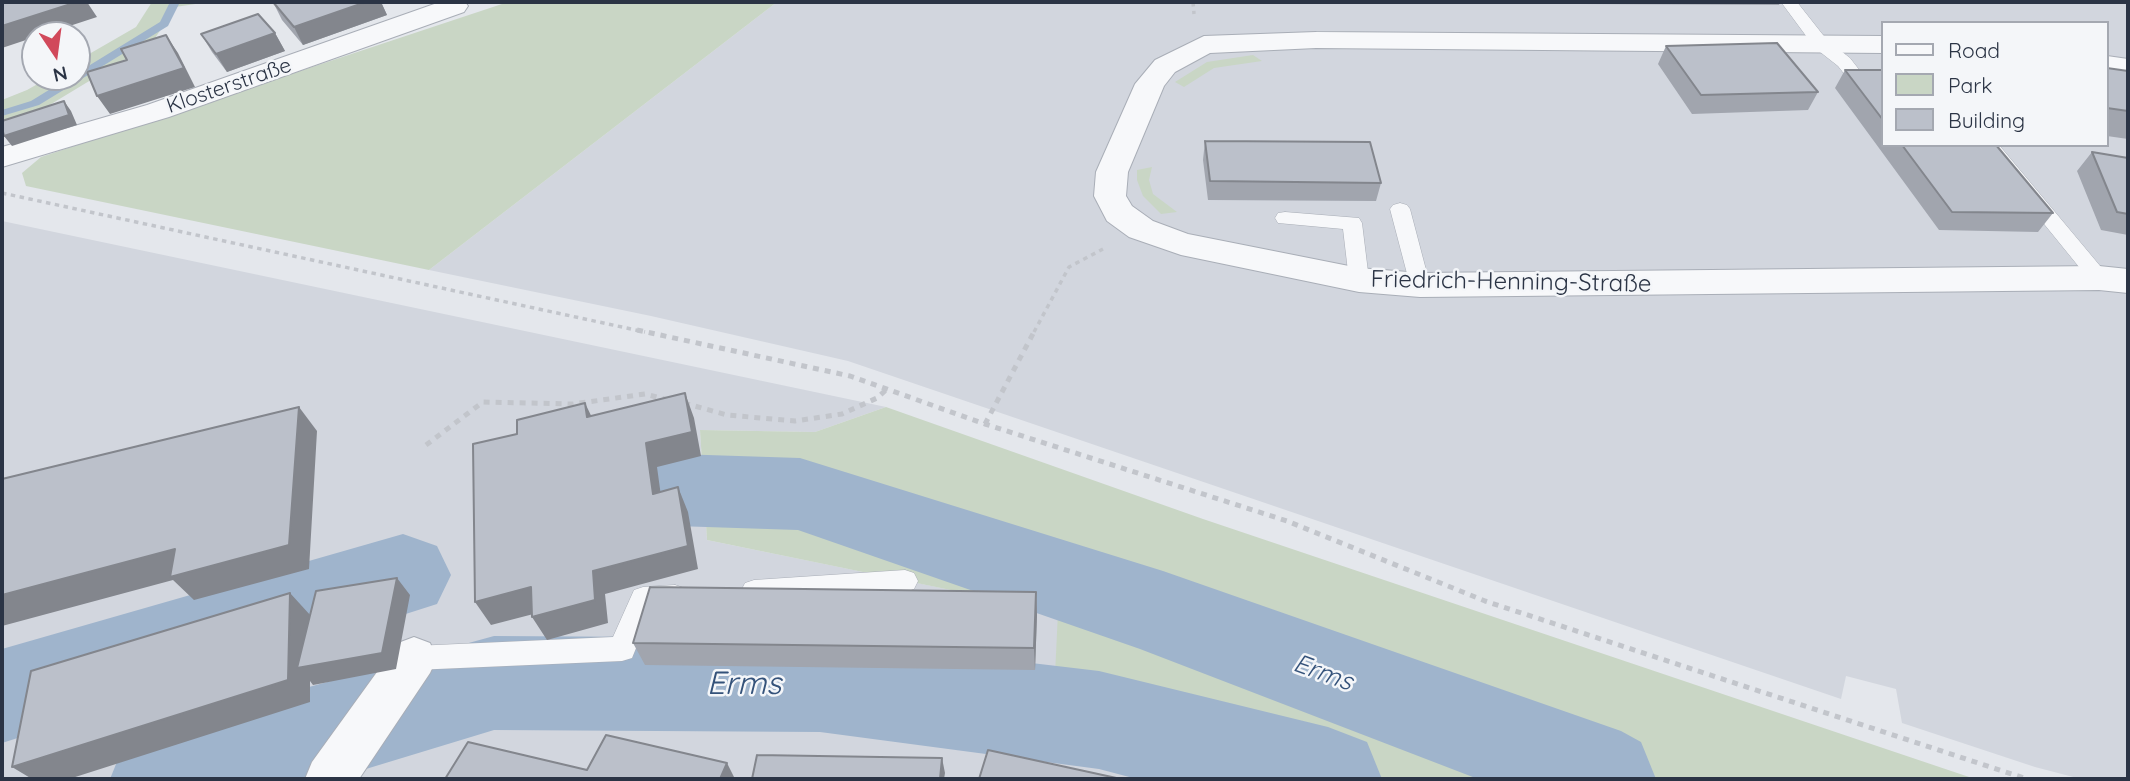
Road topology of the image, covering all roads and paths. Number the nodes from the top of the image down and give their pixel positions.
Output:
1 (1789, 2) edge
2 (462, 4) edge
3 (1821, 44) junction
4 (1882, 45) edge
5 (2109, 65) edge
6 (2128, 68) edge
7 (1882, 82) edge
8 (1991, 147) edge
9 (2, 157) edge
10 (2, 193) edge
11 (1400, 209) dead end
12 (1285, 218) dead end
13 (1093, 254) dead end
14 (2113, 279) edge
15 (1359, 280) junction
16 (1420, 285) junction
17 (888, 388) junction
18 (985, 424) junction
19 (426, 445) dead end
20 (905, 580) dead end
21 (726, 593) edge
22 (698, 594) edge
23 (414, 658) joint
24 (330, 779) edge
25 (2027, 779) edge

1 - 3 lane
2 - 9 street, Klosterstraße
3 - 4 street, Friedrich-Henning-Straße
3 - 7 lane
3 - 15 street, Friedrich-Henning-Straße
5 - 6 street
8 - 14 lane
10 - 17 path
11 - 16 lane
12 - 15 lane
13 - 18 path
14 - 16 street, Friedrich-Henning-Straße
15 - 16 street, Friedrich-Henning-Straße
17 - 18 path
17 - 19 path
18 - 25 path
20 - 21 lane
22 - 23 lane
23 - 24 street

